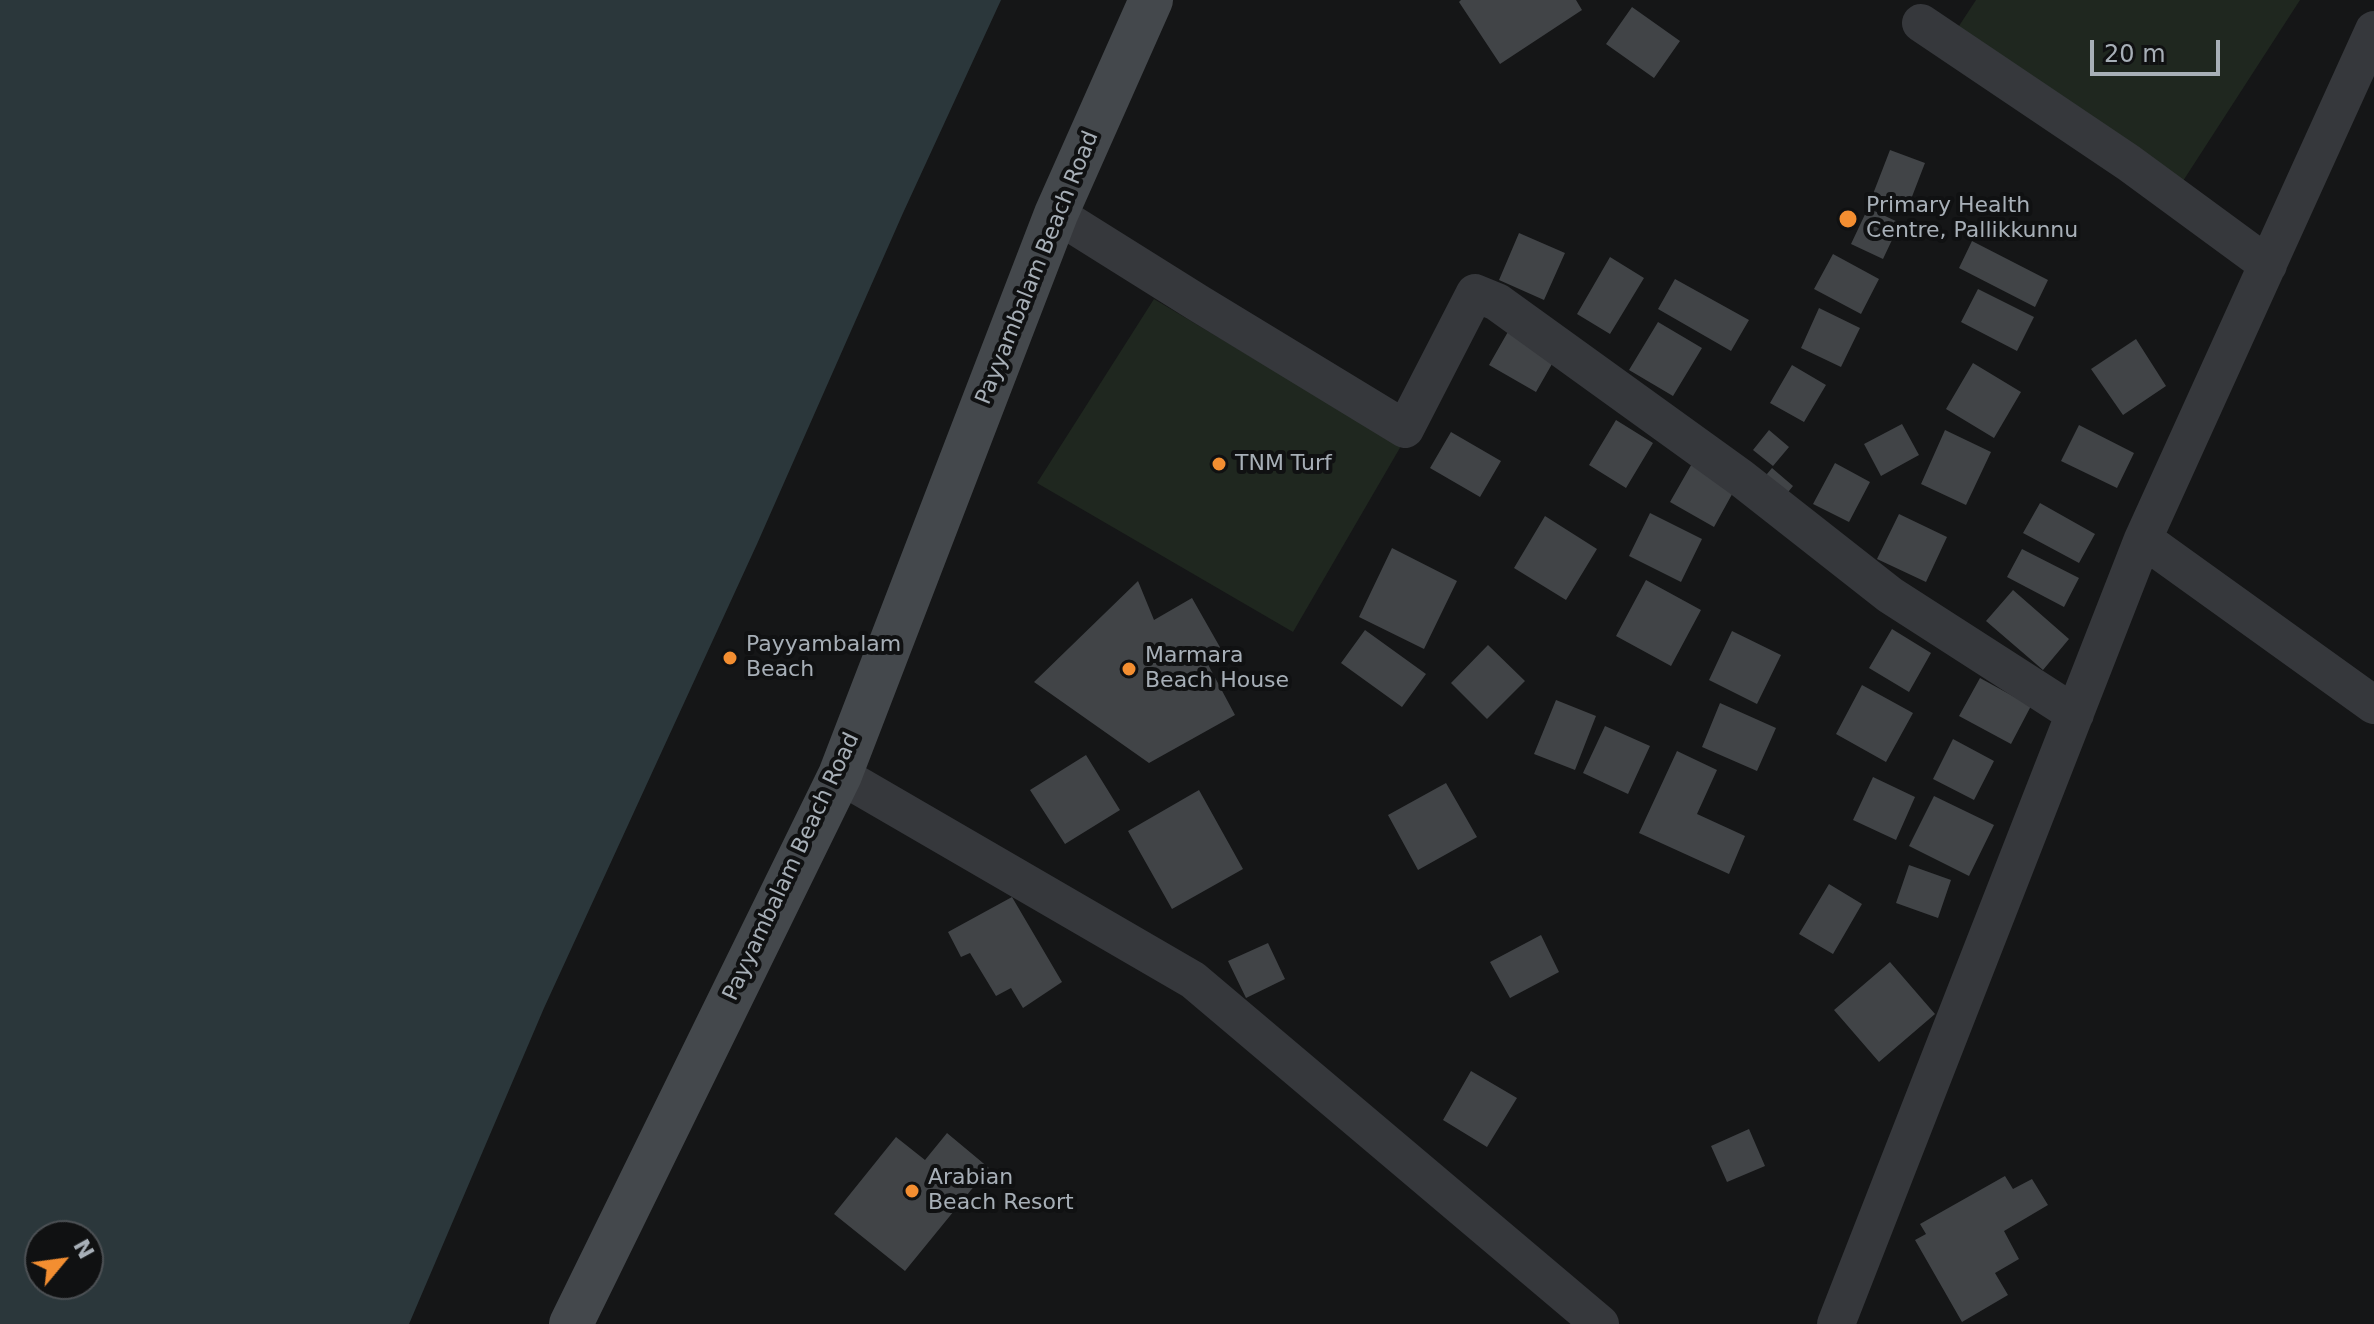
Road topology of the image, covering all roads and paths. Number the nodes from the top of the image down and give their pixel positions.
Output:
1 (1151, 0) edge
2 (1921, 23) dead end
3 (2374, 30) edge
4 (1056, 214) junction
5 (2268, 265) junction
6 (2143, 539) junction
7 (2374, 705) edge
8 (2075, 714) junction
9 (840, 775) junction
10 (571, 1324) edge
11 (1600, 1324) edge
12 (1836, 1324) edge

1 - 4 main road, Payyambalam Beach Road
2 - 5 street
3 - 5 street
4 - 8 street
4 - 9 main road, Payyambalam Beach Road
5 - 6 street
6 - 7 street
6 - 8 street
8 - 12 street
9 - 10 main road, Payyambalam Beach Road
9 - 11 street

